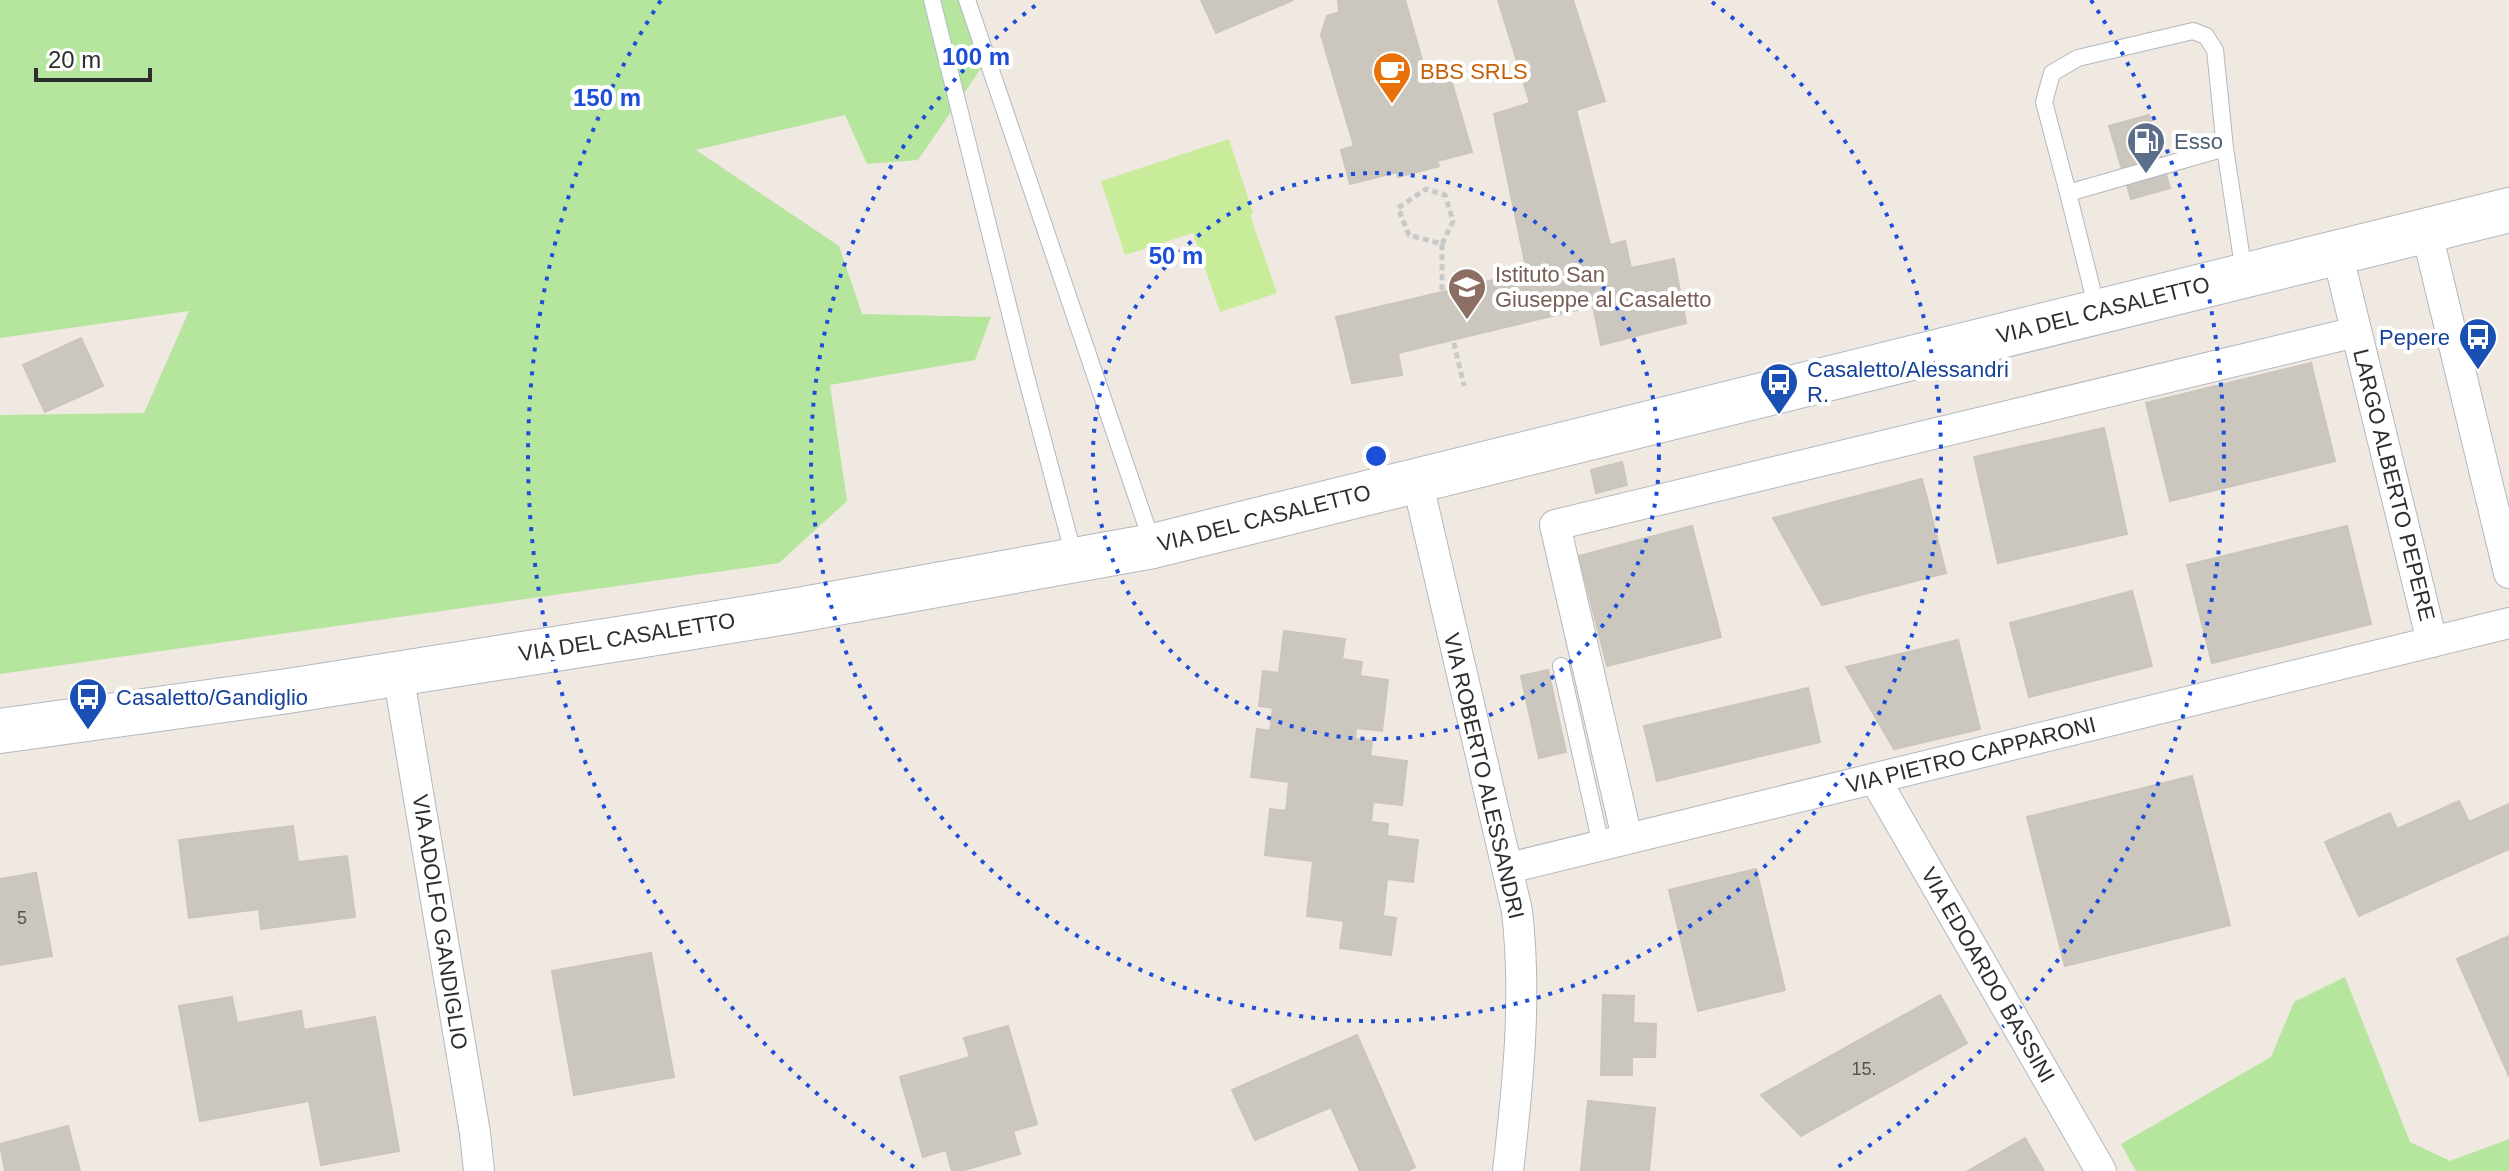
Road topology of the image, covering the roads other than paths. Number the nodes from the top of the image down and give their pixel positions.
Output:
1 (932, 0) edge
2 (967, 0) edge
3 (2225, 148) junction
4 (2068, 193) junction
5 (2509, 210) edge
6 (2426, 229) junction
7 (2337, 252) junction
8 (2244, 274) junction
9 (2098, 311) junction
10 (2356, 332) junction
11 (1417, 480) junction
12 (1153, 546) junction
13 (1075, 561) junction
14 (2509, 573) edge
15 (2509, 623) edge
16 (2432, 642) junction
17 (1561, 666) dead end
18 (398, 673) junction
19 (0, 731) edge
20 (1875, 779) junction
21 (1614, 841) junction
22 (1509, 868) junction
23 (479, 1171) edge
24 (1508, 1171) edge
25 (2101, 1171) edge

1 - 13 lane
2 - 12 lane
3 - 4 lane
3 - 4 lane
3 - 8 lane
4 - 9 lane
5 - 6 street, VIA DEL CASALETTO
6 - 7 street, VIA DEL CASALETTO
6 - 14 street
7 - 8 street, VIA DEL CASALETTO
7 - 10 street, LARGO ALBERTO PEPERE
8 - 9 street, VIA DEL CASALETTO
9 - 11 street, VIA DEL CASALETTO
10 - 16 street, LARGO ALBERTO PEPERE
10 - 21 street
11 - 12 street, VIA DEL CASALETTO
11 - 22 street, VIA ROBERTO ALESSANDRI
12 - 13 street, VIA DEL CASALETTO
13 - 18 street, VIA DEL CASALETTO
15 - 16 street, LARGO ALBERTO PEPERE
16 - 20 street, VIA PIETRO CAPPARONI
17 - 21 lane
18 - 19 street, VIA DEL CASALETTO
18 - 23 street, VIA ADOLFO GANDIGLIO
20 - 21 street, VIA PIETRO CAPPARONI
20 - 25 street, VIA EDOARDO BASSINI
21 - 22 street, VIA PIETRO CAPPARONI
22 - 24 street, VIA ROBERTO ALESSANDRI

